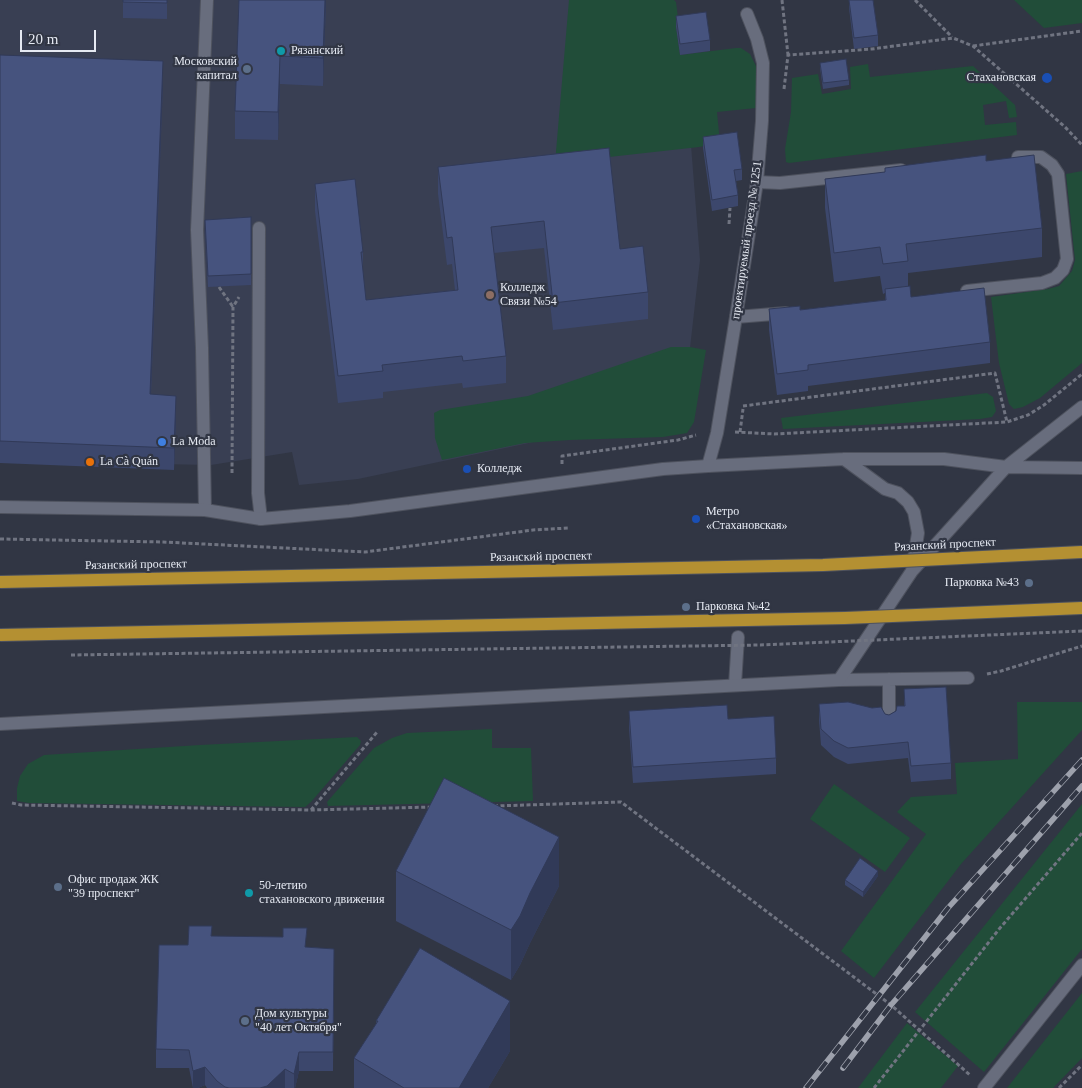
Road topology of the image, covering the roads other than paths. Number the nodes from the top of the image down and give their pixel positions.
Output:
1 (207, 0) edge
2 (747, 14) dead end
3 (1006, 159) edge
4 (918, 168) edge
5 (757, 182) junction
6 (259, 228) dead end
7 (957, 293) edge
8 (800, 312) edge
9 (736, 317) junction
10 (1082, 407) edge
11 (844, 459) junction
12 (708, 466) junction
13 (1006, 467) junction
14 (1082, 468) edge
15 (0, 508) edge
16 (204, 510) junction
17 (261, 519) junction
18 (1082, 552) edge
19 (912, 571) junction
20 (0, 582) edge
21 (1082, 608) edge
22 (0, 635) edge
23 (738, 637) dead end
24 (968, 678) road end
25 (889, 679) junction
26 (838, 680) junction
27 (735, 684) junction
28 (889, 723) edge
29 (0, 724) edge
30 (1082, 965) edge
31 (984, 1088) edge

1 - 16 main road
2 - 5 main road, проектируемый проезд № 1251
3 - 7 main road
4 - 5 main road
5 - 9 main road, проектируемый проезд № 1251
6 - 17 main road
8 - 9 main road
9 - 12 main road, проектируемый проезд № 1251
10 - 13 main road
11 - 12 main road
11 - 13 main road
11 - 19 main road
12 - 17 main road
13 - 14 main road
13 - 19 main road
15 - 16 main road
16 - 17 main road
18 - 20 main road, Рязанский проспект, bridge
19 - 26 main road
21 - 22 main road, bridge
23 - 27 main road
24 - 25 main road
25 - 26 main road
25 - 28 main road
26 - 27 main road
27 - 29 main road
30 - 31 main road

